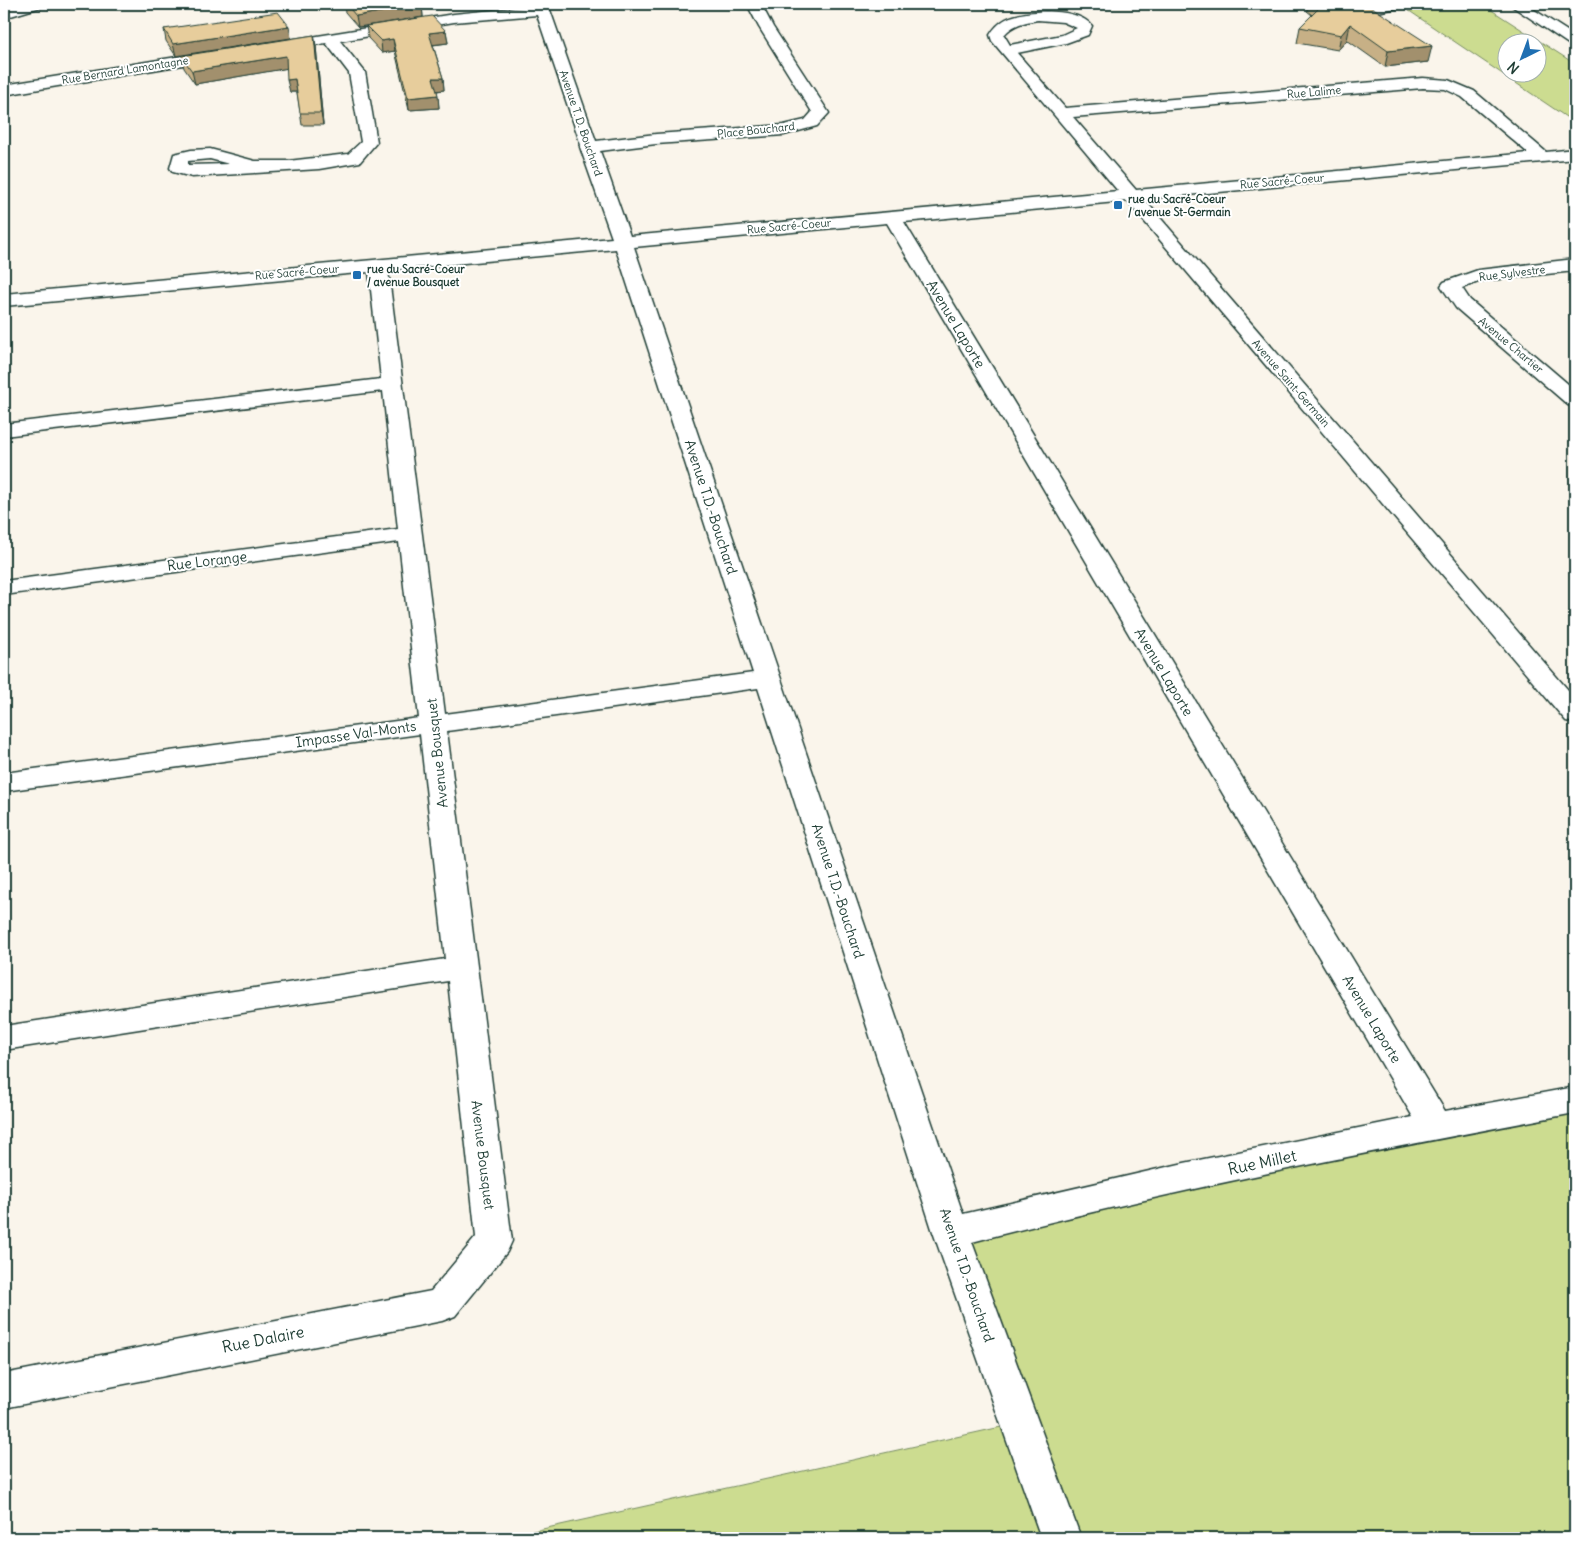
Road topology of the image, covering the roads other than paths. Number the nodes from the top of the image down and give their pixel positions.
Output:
1 (36, 4) edge
2 (754, 4) edge
3 (1347, 4) edge
4 (1390, 4) edge
5 (1516, 4) edge
6 (541, 7) edge
7 (4, 13) edge
8 (4, 20) edge
9 (330, 38) junction
10 (1575, 42) edge
11 (263, 48) edge
12 (1007, 50) junction
13 (234, 53) edge
14 (4, 90) edge
15 (1061, 113) junction
16 (588, 147) junction
17 (1575, 154) edge
18 (1542, 157) junction
19 (256, 167) dead end
20 (1130, 195) junction
21 (892, 217) junction
22 (623, 242) junction
23 (378, 264) junction
24 (1575, 265) edge
25 (1450, 286) joint
26 (4, 300) edge
27 (391, 384) junction
28 (1575, 400) edge
29 (4, 430) edge
30 (410, 534) junction
31 (4, 588) edge
32 (768, 679) junction
33 (1575, 715) edge
34 (434, 724) junction
35 (4, 782) edge
36 (460, 968) junction
37 (4, 1038) edge
38 (1575, 1100) edge
39 (1436, 1126) junction
40 (951, 1232) junction
41 (494, 1241) joint
42 (4, 1392) edge
43 (1060, 1538) edge

1 - 7 street
2 - 16 street, Place Bouchard
3 - 4 street
5 - 10 street
6 - 9 street
6 - 16 street, Avenue T. D. Bouchard
7 - 8 street
9 - 11 street
9 - 19 street
12 - 12 street, Avenue Saint-Germain
12 - 15 street, Avenue Saint-Germain
13 - 14 street, Rue Bernard Lamontagne
15 - 18 street, Rue Lalime
15 - 20 street, Avenue Saint-Germain
16 - 22 street, Avenue T. D. Bouchard
17 - 18 street, Rue Sacré-Coeur
18 - 20 street, Rue Sacré-Coeur
20 - 21 street, Rue Sacré-Coeur
20 - 33 street, Avenue Saint-Germain
21 - 22 street, Rue Sacré-Coeur
21 - 39 street, Avenue Laporte
22 - 23 street, Rue Sacré-Coeur
22 - 32 street, Avenue T.D.-Bouchard
23 - 26 street, Rue Sacré-Coeur
23 - 27 street, Avenue Bousquet
24 - 25 street, Rue Sylvestre
25 - 28 street, Avenue Chartier
27 - 29 street
27 - 30 street, Avenue Bousquet
30 - 31 street, Rue Lorange
30 - 34 street, Avenue Bousquet
32 - 34 street, Impasse Val-Monts
32 - 40 street, Avenue T.D.-Bouchard
34 - 35 street, Impasse Val-Monts
34 - 36 street, Avenue Bousquet
36 - 37 street
36 - 41 street, Avenue Bousquet
38 - 39 street, Rue Millet
39 - 40 street, Rue Millet
40 - 43 street, Avenue T.D.-Bouchard
41 - 42 street, Rue Dalaire

